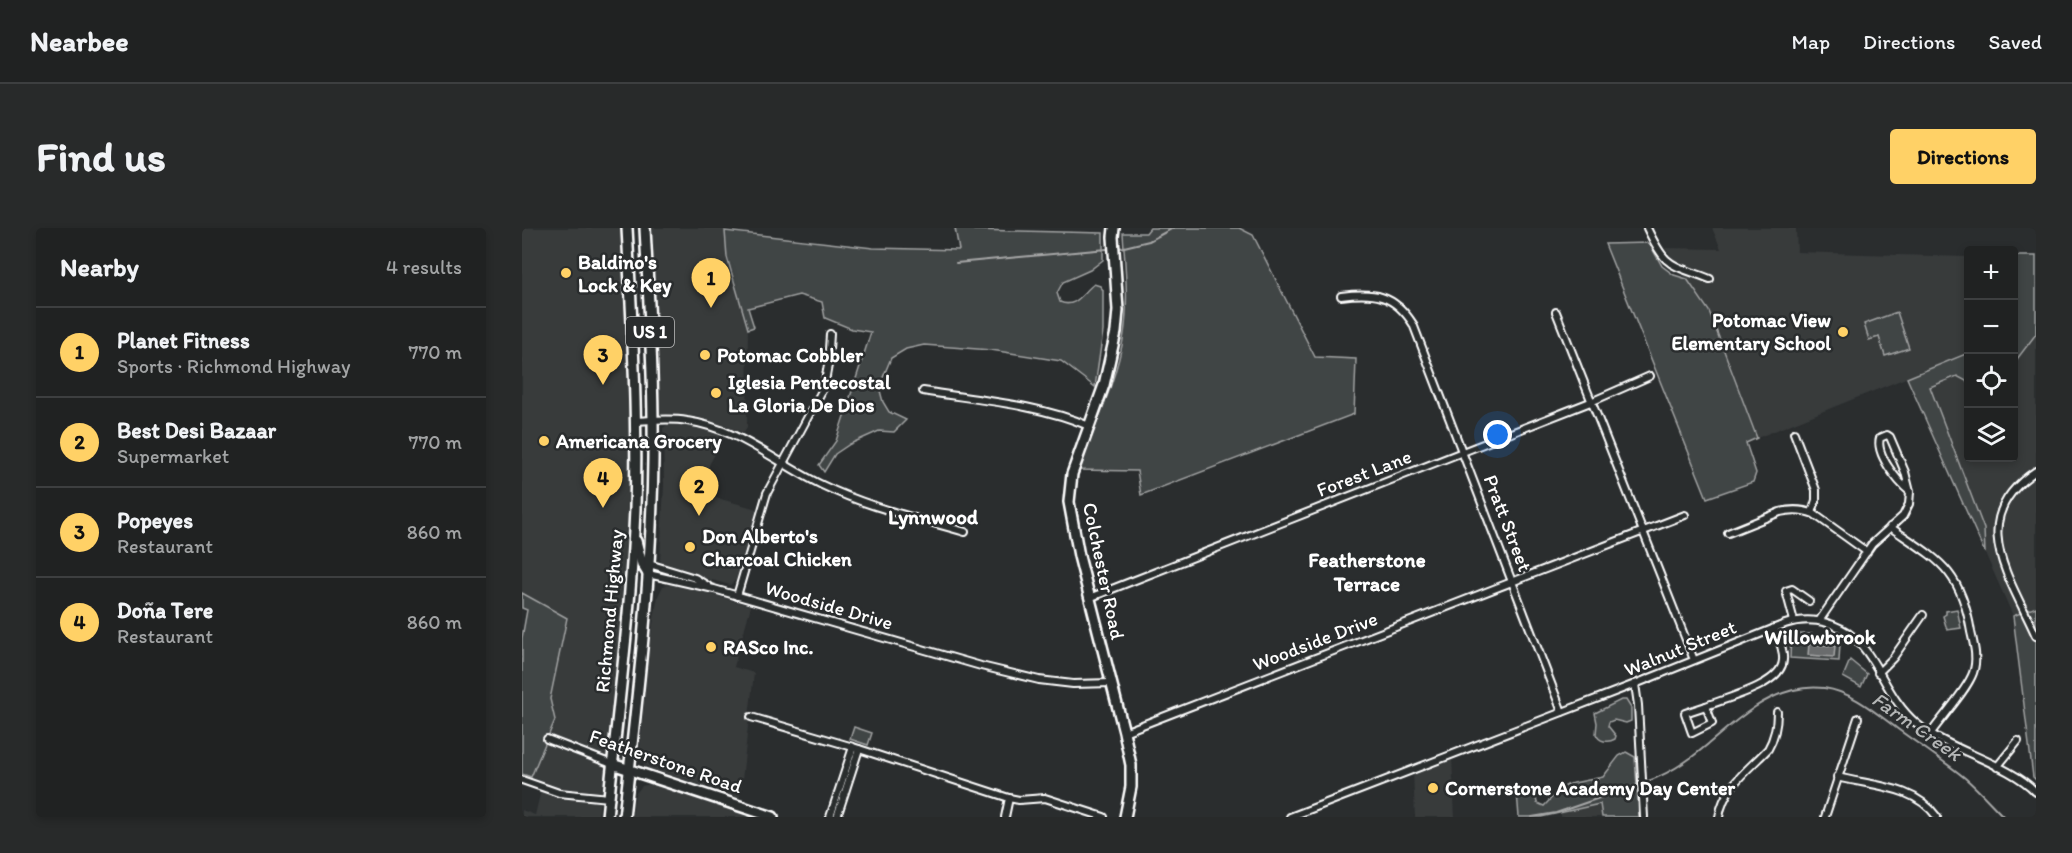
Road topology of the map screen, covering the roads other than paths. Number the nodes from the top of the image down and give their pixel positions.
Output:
1 (627, 228) edge
2 (645, 228) edge
3 (1114, 228) edge
4 (1647, 228) edge
5 (1710, 279) dead end
6 (1341, 297) dead end
7 (1556, 312) dead end
8 (830, 334) dead end
9 (1650, 376) dead end
10 (923, 391) dead end
11 (1593, 401) junction
12 (653, 420) junction
13 (636, 421) junction
14 (1089, 426) junction
15 (1794, 433) dead end
16 (1463, 452) junction
17 (784, 464) junction
18 (2036, 471) edge
19 (1910, 492) junction
20 (1812, 513) junction
21 (1685, 515) dead end
22 (1890, 527) junction
23 (634, 530) junction
24 (1643, 531) junction
25 (965, 532) dead end
26 (1728, 533) dead end
27 (1867, 552) junction
28 (649, 569) junction
29 (1513, 582) junction
30 (736, 596) junction
31 (1089, 598) junction
32 (1809, 601) dead end
33 (1923, 615) dead end
34 (1794, 621) junction
35 (1819, 621) junction
36 (1774, 628) junction
37 (2036, 636) edge
38 (1694, 660) junction
39 (1878, 673) junction
40 (1112, 683) junction
41 (1635, 684) junction
42 (1706, 706) junction
43 (1562, 712) junction
44 (1776, 712) dead end
45 (751, 717) dead end
46 (1858, 718) dead end
47 (1124, 732) junction
48 (1931, 733) junction
49 (548, 739) dead end
50 (2018, 741) dead end
51 (856, 748) junction
52 (612, 764) junction
53 (1997, 767) junction
54 (629, 769) junction
55 (1838, 777) junction
56 (522, 780) edge
57 (2036, 792) edge
58 (609, 798) junction
59 (1010, 798) junction
60 (607, 817) edge
61 (624, 817) edge
62 (773, 817) edge
63 (830, 817) edge
64 (837, 817) edge
65 (1005, 817) edge
66 (1104, 817) edge
67 (1125, 817) edge
68 (1290, 817) edge
69 (1644, 817) edge
70 (1719, 817) edge
71 (1824, 817) edge
72 (1937, 817) edge

1 - 13 main road, Richmond Highway / US 1
2 - 12 main road, Richmond Highway / US 1
3 - 14 main road, Colchester Road
4 - 5 street
6 - 16 street, Pratt Street
7 - 11 street
8 - 17 street
9 - 11 street, Forest Lane
10 - 14 street
11 - 16 street, Forest Lane
11 - 24 street
12 - 13 street
12 - 17 street
12 - 28 main road, Richmond Highway / US 1
13 - 23 main road, Richmond Highway / US 1
14 - 31 main road, Colchester Road
15 - 20 street
16 - 29 street, Pratt Street
16 - 31 street, Forest Lane
17 - 25 street
17 - 30 street
18 - 37 street
19 - 19 street
19 - 22 street
20 - 26 street
20 - 27 street
21 - 24 street, Woodside Drive
22 - 27 street
22 - 48 street
23 - 28 main road
23 - 52 main road, Richmond Highway / US 1
24 - 29 street, Woodside Drive
24 - 38 street
27 - 35 street
28 - 30 street, Woodside Drive
28 - 54 main road, Richmond Highway / US 1
29 - 43 street, Pratt Street
29 - 47 street, Woodside Drive
30 - 40 street, Woodside Drive
31 - 40 main road, Colchester Road
32 - 34 street
33 - 39 street
34 - 35 street, Walnut Street
34 - 36 street, Walnut Street
35 - 39 street, Walnut Street
36 - 38 street, Walnut Street
36 - 42 street
38 - 41 street, Walnut Street
39 - 48 street, Walnut Street
40 - 47 main road, Colchester Road
41 - 43 street, Walnut Street
41 - 69 street
42 - 42 street
43 - 68 street, Walnut Street
44 - 70 street
45 - 51 street
46 - 55 street
47 - 67 main road, Colchester Road
48 - 53 street, Walnut Street
49 - 52 street, Featherstone Road
50 - 53 street
51 - 59 street
51 - 63 street
51 - 64 street
52 - 54 main road, Featherstone Road
52 - 58 main road, Richmond Highway / US 1
53 - 57 street, Walnut Street
54 - 61 main road, Richmond Highway / US 1
54 - 62 main road, Featherstone Road
55 - 71 street
55 - 72 street
56 - 58 street
58 - 60 main road, Richmond Highway / US 1
59 - 65 street
59 - 66 street

